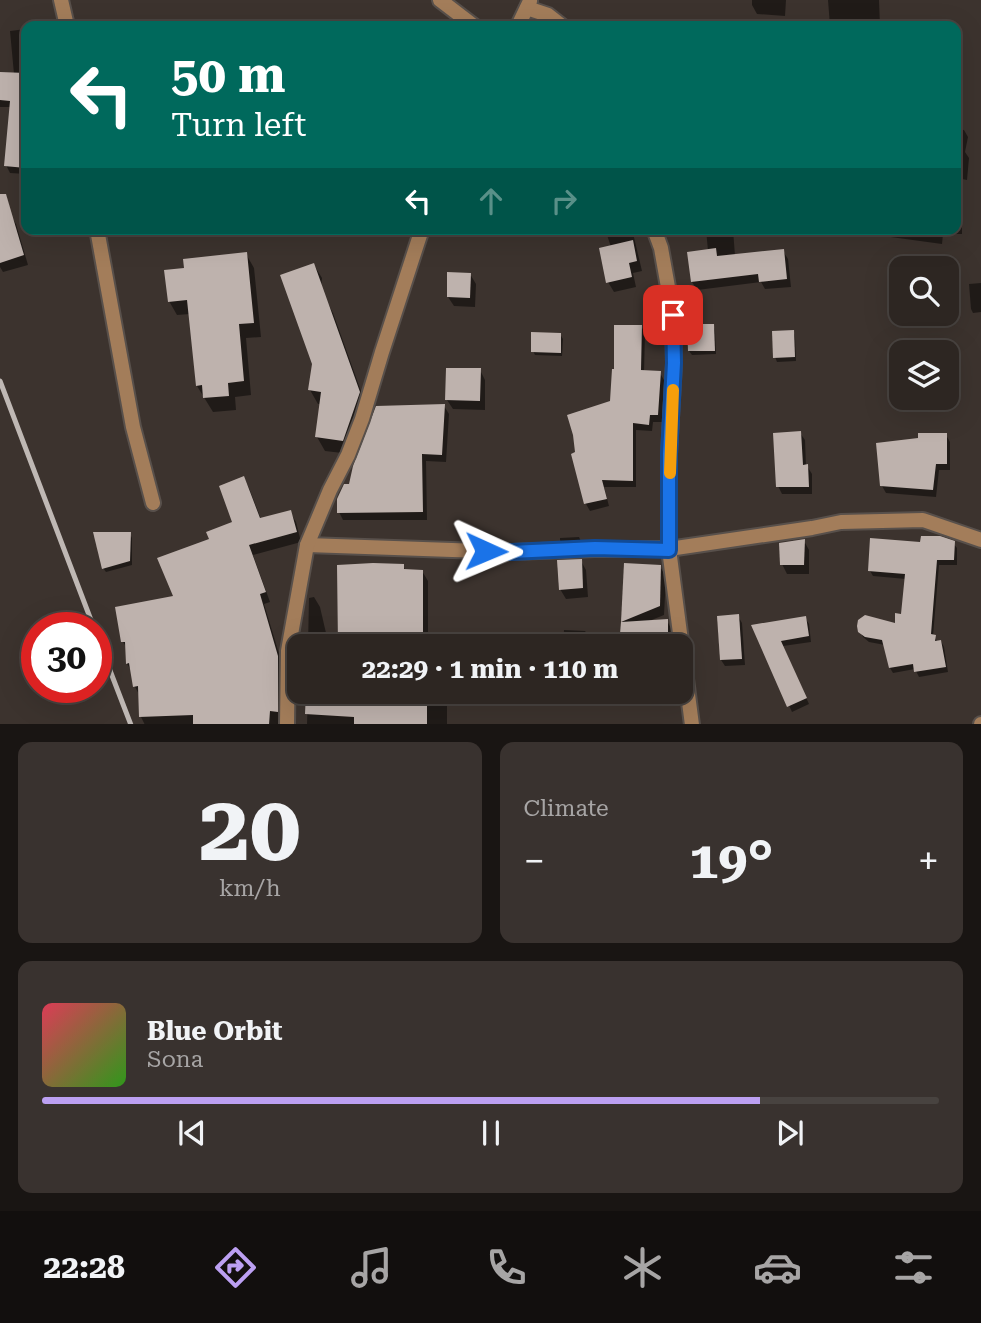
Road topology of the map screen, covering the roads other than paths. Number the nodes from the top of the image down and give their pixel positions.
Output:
1 (61, 0) edge
2 (440, 0) edge
3 (529, 4) edge
4 (66, 21) edge
5 (467, 21) edge
6 (520, 21) edge
7 (556, 21) edge
8 (98, 235) edge
9 (420, 235) edge
10 (656, 235) edge
11 (153, 503) dead end
12 (981, 540) edge
13 (307, 545) junction
14 (669, 550) junction
15 (287, 724) edge
16 (692, 724) edge

1 - 4 street
2 - 5 street
3 - 6 street
3 - 7 street
8 - 11 street
9 - 13 street
10 - 14 street
12 - 14 street
13 - 14 street
13 - 15 street
14 - 16 street

